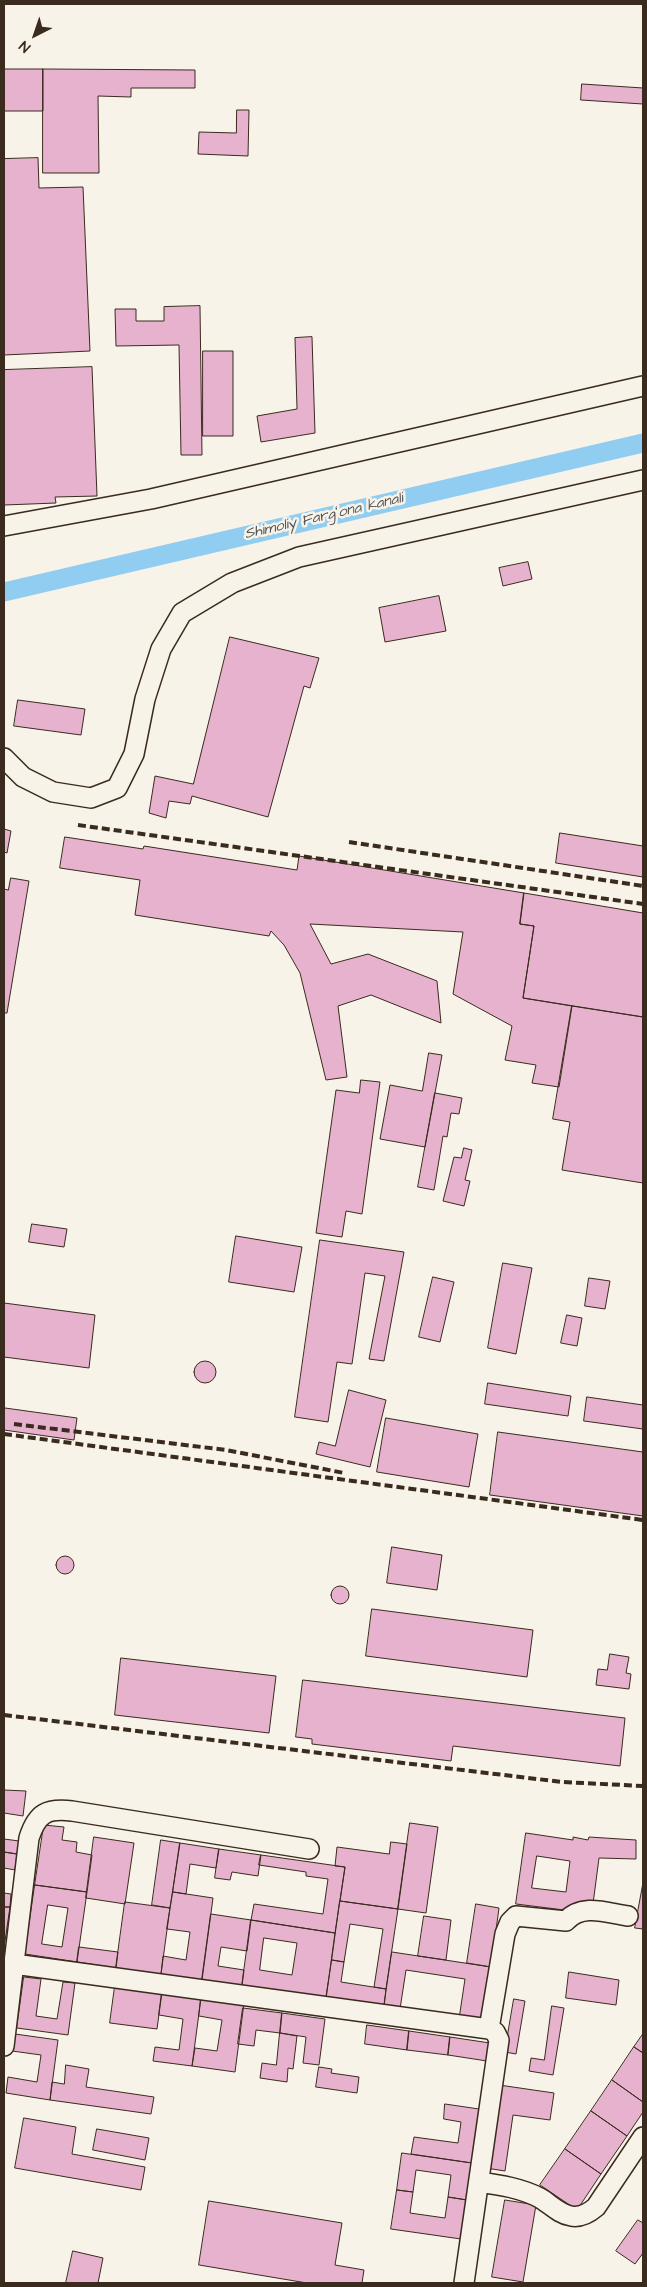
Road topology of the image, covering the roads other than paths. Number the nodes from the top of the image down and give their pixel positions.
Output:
1 (643, 386) edge
2 (643, 480) edge
3 (4, 526) edge
4 (4, 758) edge
5 (309, 1850) dead end
6 (628, 1916) dead end
7 (14, 1964) junction
8 (489, 2029) junction
9 (4, 2035) edge
10 (643, 2136) edge
11 (479, 2182) junction
12 (464, 2283) edge

1 - 3 street
2 - 4 street
5 - 7 street
6 - 8 street
7 - 8 street
7 - 9 street
8 - 11 street
10 - 11 street
11 - 12 street

